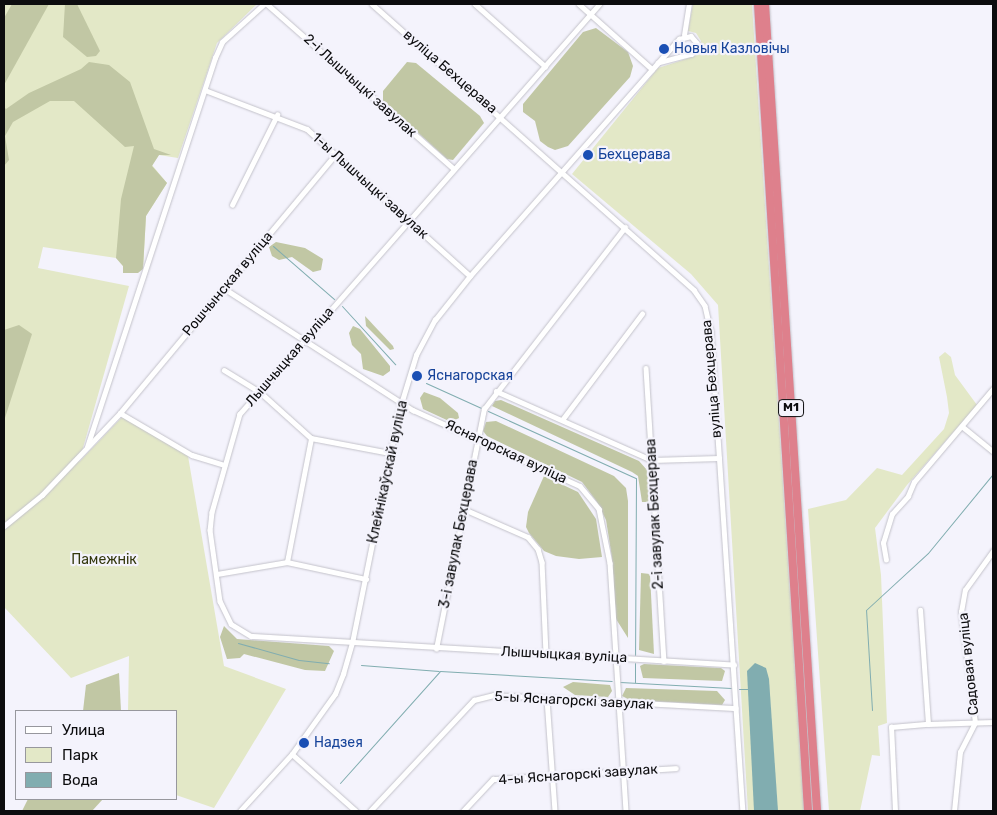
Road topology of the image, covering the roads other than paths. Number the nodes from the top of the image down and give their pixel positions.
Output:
1 (265, 4) edge
2 (372, 4) edge
3 (475, 4) edge
4 (579, 4) edge
5 (600, 4) edge
6 (689, 4) edge
7 (758, 4) edge
8 (765, 4) edge
9 (590, 14) junction
10 (684, 36) junction
11 (658, 63) junction
12 (545, 66) junction
13 (652, 69) junction
14 (205, 90) junction
15 (277, 115) junction
16 (500, 116) junction
17 (336, 154) junction
18 (454, 169) junction
19 (561, 173) junction
20 (232, 205) dead end
21 (409, 221) junction
22 (624, 227) junction
23 (470, 276) junction
24 (224, 289) junction
25 (642, 314) dead end
26 (305, 339) junction
27 (646, 368) dead end
28 (224, 370) dead end
29 (993, 389) edge
30 (496, 391) junction
31 (260, 392) junction
32 (401, 403) junction
33 (120, 413) junction
34 (562, 420) junction
35 (963, 427) junction
36 (311, 438) junction
37 (478, 438) junction
38 (86, 451) junction
39 (993, 451) edge
40 (390, 453) junction
41 (719, 458) junction
42 (652, 460) junction
43 (225, 465) junction
44 (464, 509) junction
45 (4, 526) edge
46 (993, 551) edge
47 (886, 560) dead end
48 (287, 562) junction
49 (216, 574) junction
50 (366, 579) junction
51 (920, 610) dead end
52 (352, 643) junction
53 (436, 648) junction
54 (546, 654) junction
55 (615, 658) junction
56 (664, 660) junction
57 (734, 665) junction
58 (547, 699) junction
59 (617, 703) junction
60 (736, 708) junction
61 (993, 722) edge
62 (975, 723) junction
63 (928, 724) junction
64 (292, 754) junction
65 (676, 768) dead end
66 (622, 771) junction
67 (552, 775) junction
68 (240, 811) edge
69 (356, 811) edge
70 (370, 811) edge
71 (462, 811) edge
72 (555, 811) edge
73 (626, 811) edge
74 (743, 811) edge
75 (808, 811) edge
76 (817, 811) edge
77 (895, 811) edge
78 (954, 811) edge

1 - 14 street
1 - 18 street, 2-і Лышчыцкі завулак
2 - 16 street, вуліца Бехцерава
3 - 12 street
4 - 9 street
5 - 9 street, Лышчыцкая вуліца
6 - 10 street
7 - 75 highway, М1
8 - 76 highway, М1
9 - 12 street, Лышчыцкая вуліца
9 - 13 street
10 - 11 street, Клейнікаўскай вуліца
10 - 11 street
11 - 13 street, Клейнікаўскай вуліца
12 - 16 street, Лышчыцкая вуліца
13 - 19 street, Клейнікаўскай вуліца
14 - 15 street, 1-ы Лышчыцкі завулак
14 - 38 street
15 - 17 street, 1-ы Лышчыцкі завулак
15 - 20 street
16 - 18 street, Лышчыцкая вуліца
16 - 19 street, вуліца Бехцерава
17 - 21 street, 1-ы Лышчыцкі завулак
17 - 24 street, Рошчынская вуліца
18 - 21 street, Лышчыцкая вуліца
19 - 22 street, вуліца Бехцерава
19 - 23 street, Клейнікаўскай вуліца
21 - 23 street, 1-ы Лышчыцкі завулак
21 - 26 street, Лышчыцкая вуліца
22 - 30 street, 3-і завулак Бехцерава
22 - 41 street, вуліца Бехцерава
23 - 32 street, Клейнікаўскай вуліца
24 - 26 street, Яснагорская вуліца
24 - 33 street, Рошчынская вуліца
25 - 34 street
26 - 31 street, Лышчыцкая вуліца
26 - 32 street, Яснагорская вуліца
27 - 42 street, 2-і завулак Бехцерава
28 - 31 street
29 - 35 street
30 - 34 street
30 - 37 street, 3-і завулак Бехцерава
31 - 36 street
31 - 43 street, Лышчыцкая вуліца
32 - 37 street, Яснагорская вуліца
32 - 40 street, Клейнікаўскай вуліца
33 - 38 street, Рошчынская вуліца
33 - 43 street
34 - 42 street
35 - 39 street
35 - 47 street
36 - 40 street
36 - 48 street
37 - 44 street, 3-і завулак Бехцерава
37 - 55 street, Яснагорская вуліца
38 - 45 street, Рошчынская вуліца
40 - 50 street, Клейнікаўскай вуліца
41 - 42 street
41 - 57 street, вуліца Бехцерава
42 - 56 street, 2-і завулак Бехцерава
43 - 49 street, Лышчыцкая вуліца
44 - 53 street, 3-і завулак Бехцерава
44 - 54 street
46 - 62 street, Садовая вуліца
48 - 49 street
48 - 50 street
49 - 52 street, Лышчыцкая вуліца
50 - 52 street, Клейнікаўскай вуліца
51 - 63 street
52 - 53 street, Лышчыцкая вуліца
52 - 64 street, Клейнікаўскай вуліца
53 - 54 street, Лышчыцкая вуліца
54 - 55 street, Лышчыцкая вуліца
55 - 56 street, Лышчыцкая вуліца
55 - 59 street, Яснагорская вуліца
56 - 57 street, Лышчыцкая вуліца
57 - 60 street, вуліца Бехцерава
58 - 59 street, 5-ы Яснагорскі завулак
58 - 67 street
58 - 70 street, 5-ы Яснагорскі завулак
59 - 60 street, 5-ы Яснагорскі завулак
59 - 66 street, Яснагорская вуліца
60 - 74 street, вуліца Бехцерава
61 - 62 street
62 - 63 street
62 - 78 street, Садовая вуліца
63 - 77 street
64 - 68 street, Клейнікаўскай вуліца
64 - 69 street
65 - 66 street, 4-ы Яснагорскі завулак
66 - 67 street, 4-ы Яснагорскі завулак
66 - 73 street, Яснагорская вуліца
67 - 71 street, 4-ы Яснагорскі завулак
67 - 72 street

